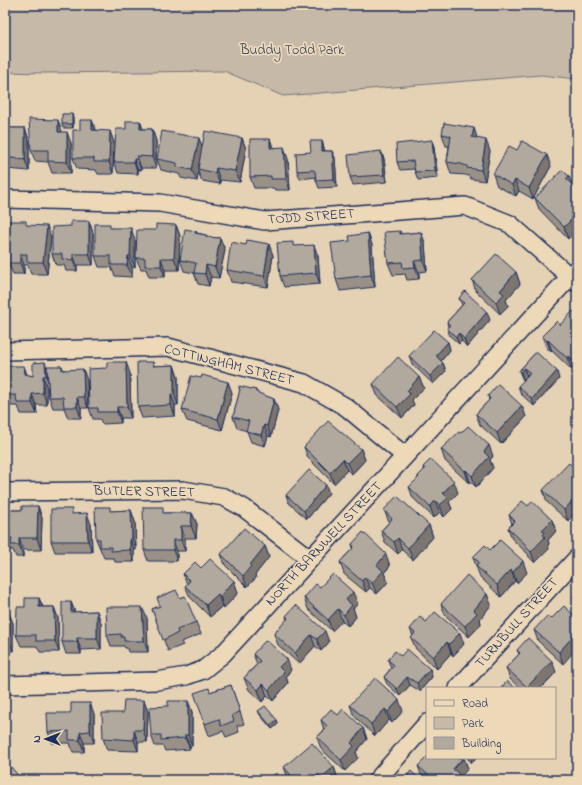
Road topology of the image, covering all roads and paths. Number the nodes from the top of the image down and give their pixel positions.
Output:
1 (5, 199) edge
2 (575, 276) edge
3 (5, 351) edge
4 (405, 456) junction
5 (5, 492) edge
6 (577, 558) edge
7 (310, 559) junction
8 (5, 684) edge
9 (459, 687) edge
10 (426, 724) edge
11 (377, 780) edge

1 - 2 street, TODD STREET
2 - 4 street, NORTH BARNWELL STREET
3 - 4 street, COTTINGHAM STREET
4 - 7 street, NORTH BARNWELL STREET
5 - 7 street, BUTLER STREET
6 - 9 street, TURNBULL STREET
7 - 8 street, NORTH BARNWELL STREET
10 - 11 street

